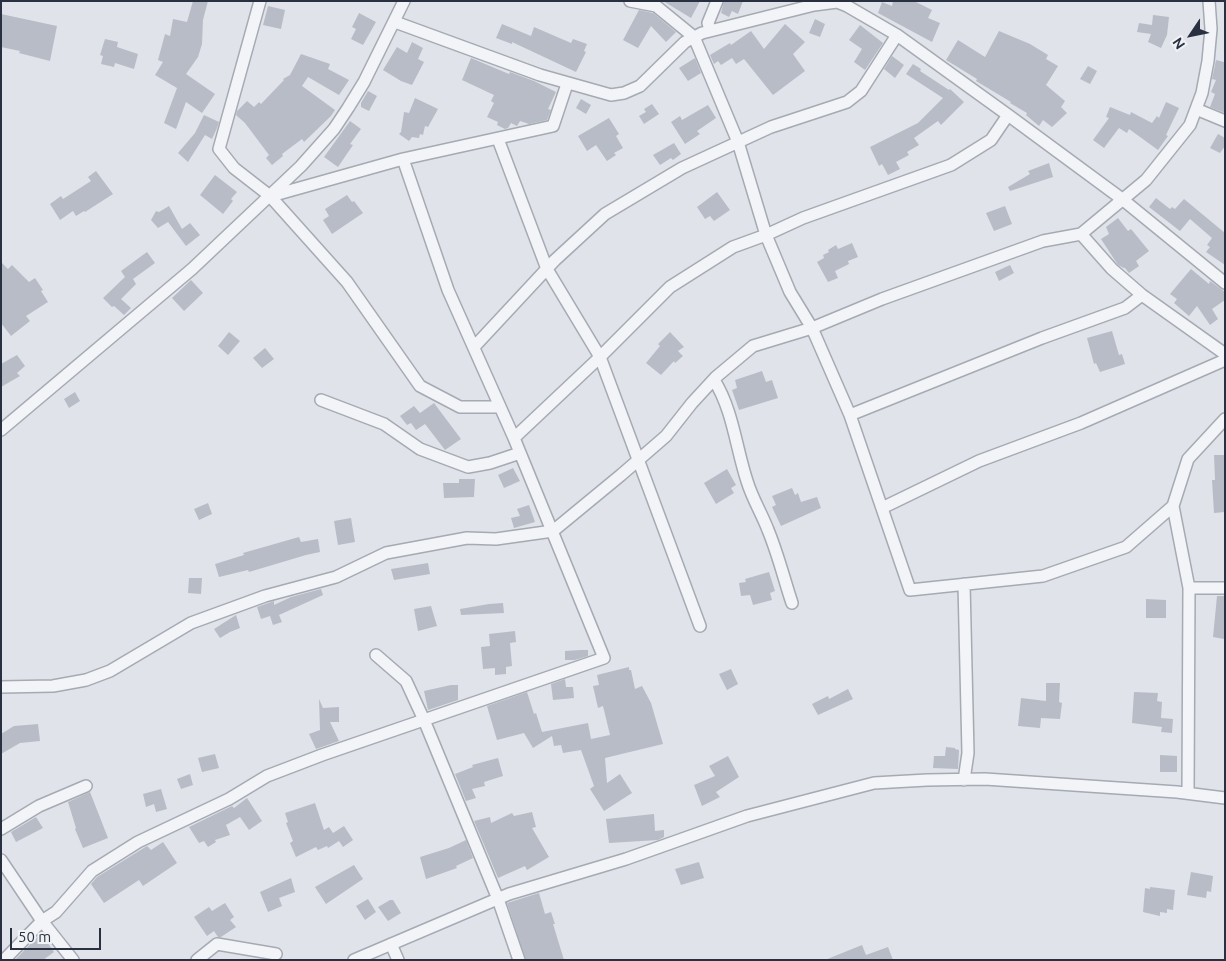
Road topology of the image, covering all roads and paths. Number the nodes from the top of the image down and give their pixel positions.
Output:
1 (260, 1) edge
2 (404, 1) edge
3 (630, 1) edge
4 (717, 1) edge
5 (1209, 1) edge
6 (395, 22) junction
7 (710, 30) junction
8 (897, 35) junction
9 (694, 37) junction
10 (567, 84) junction
11 (1196, 108) junction
12 (1008, 115) junction
13 (1225, 121) edge
14 (498, 139) junction
15 (738, 142) junction
16 (403, 159) junction
17 (270, 196) junction
18 (1122, 199) junction
19 (1080, 234) junction
20 (766, 235) junction
21 (547, 269) junction
22 (1225, 283) edge
23 (1142, 295) junction
24 (812, 328) junction
25 (474, 347) junction
26 (1225, 354) edge
27 (600, 357) junction
28 (1225, 360) edge
29 (714, 380) junction
30 (321, 400) dead end
31 (500, 407) junction
32 (850, 415) junction
33 (1225, 419) edge
34 (1, 430) edge
35 (514, 438) junction
36 (520, 453) junction
37 (638, 460) junction
38 (1173, 506) junction
39 (882, 508) junction
40 (553, 531) junction
41 (964, 584) junction
42 (1189, 588) junction
43 (1225, 588) edge
44 (792, 603) dead end
45 (700, 626) dead end
46 (376, 655) dead end
47 (1, 687) edge
48 (424, 720) junction
49 (964, 780) junction
50 (86, 786) dead end
51 (1188, 793) junction
52 (1225, 798) edge
53 (1, 829) edge
54 (1, 860) edge
55 (498, 899) junction
56 (42, 921) junction
57 (391, 944) junction
58 (276, 954) dead end
59 (4, 960) edge
60 (73, 960) edge
61 (197, 960) edge
62 (354, 960) edge
63 (398, 960) edge
64 (519, 960) edge

1 - 17 street
2 - 6 street
3 - 9 street
4 - 7 street
5 - 11 street
6 - 10 street
6 - 17 street
7 - 8 street
7 - 9 street
8 - 12 street
8 - 15 street
9 - 10 street
9 - 15 street
10 - 14 street
11 - 13 street
11 - 18 street
12 - 18 street
12 - 20 street
14 - 16 street
14 - 21 street
15 - 20 street
15 - 21 street
16 - 17 street
16 - 25 street
17 - 31 street
17 - 34 street
18 - 19 street
18 - 22 street
19 - 23 street
19 - 24 street
20 - 24 street
20 - 27 street
21 - 25 street
21 - 27 street
23 - 26 street
23 - 32 street
24 - 29 street
24 - 32 street
25 - 31 street
27 - 35 street
27 - 37 street
28 - 39 street
29 - 37 street
29 - 44 street
30 - 36 street
31 - 35 street
32 - 39 street
33 - 38 street
35 - 36 street
36 - 40 street
37 - 40 street
37 - 45 street
38 - 41 street
38 - 42 street
39 - 41 street
40 - 47 street
40 - 48 street
41 - 49 street
42 - 43 street
42 - 51 street
46 - 48 street
48 - 55 street
48 - 56 street
49 - 51 street
49 - 55 street
50 - 53 street
51 - 52 street
54 - 56 street
55 - 57 street
55 - 64 street
56 - 59 street
56 - 60 street
57 - 62 street
57 - 63 street
58 - 61 street

